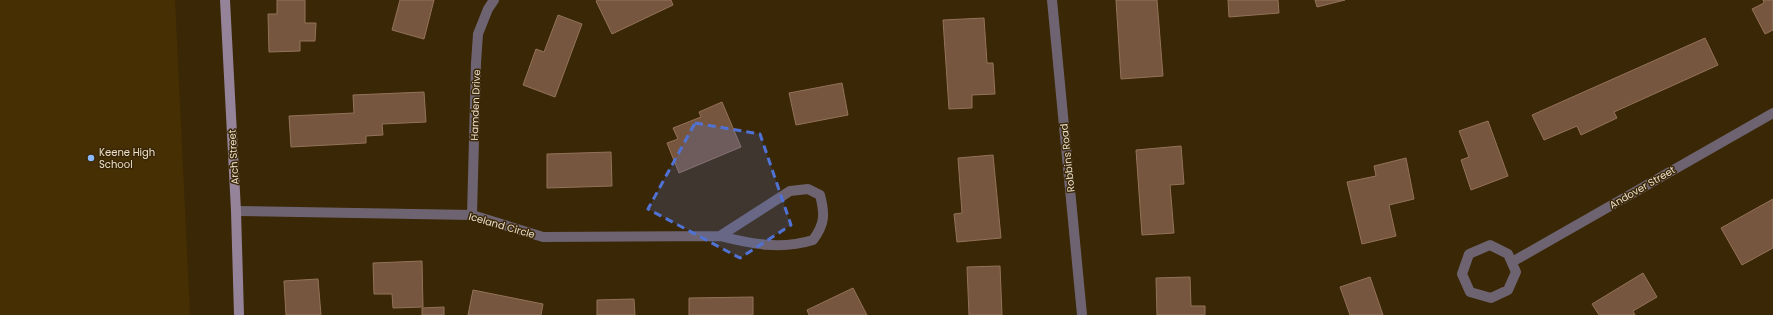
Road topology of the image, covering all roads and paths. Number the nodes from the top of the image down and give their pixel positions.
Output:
1 (225, 0) edge
2 (494, 0) edge
3 (1052, 0) edge
4 (1773, 113) edge
5 (236, 211) junction
6 (472, 215) junction
7 (720, 236) junction
8 (1512, 262) junction
9 (238, 315) edge
10 (1082, 315) edge

1 - 5 street, Arch Street
2 - 6 street, Hamden Drive
3 - 10 street, Robbins Road
4 - 8 street, Andover Street
5 - 6 street, Iceland Circle
5 - 9 street, Arch Street
6 - 7 street, Iceland Circle
7 - 7 street, Iceland Circle
8 - 8 street

